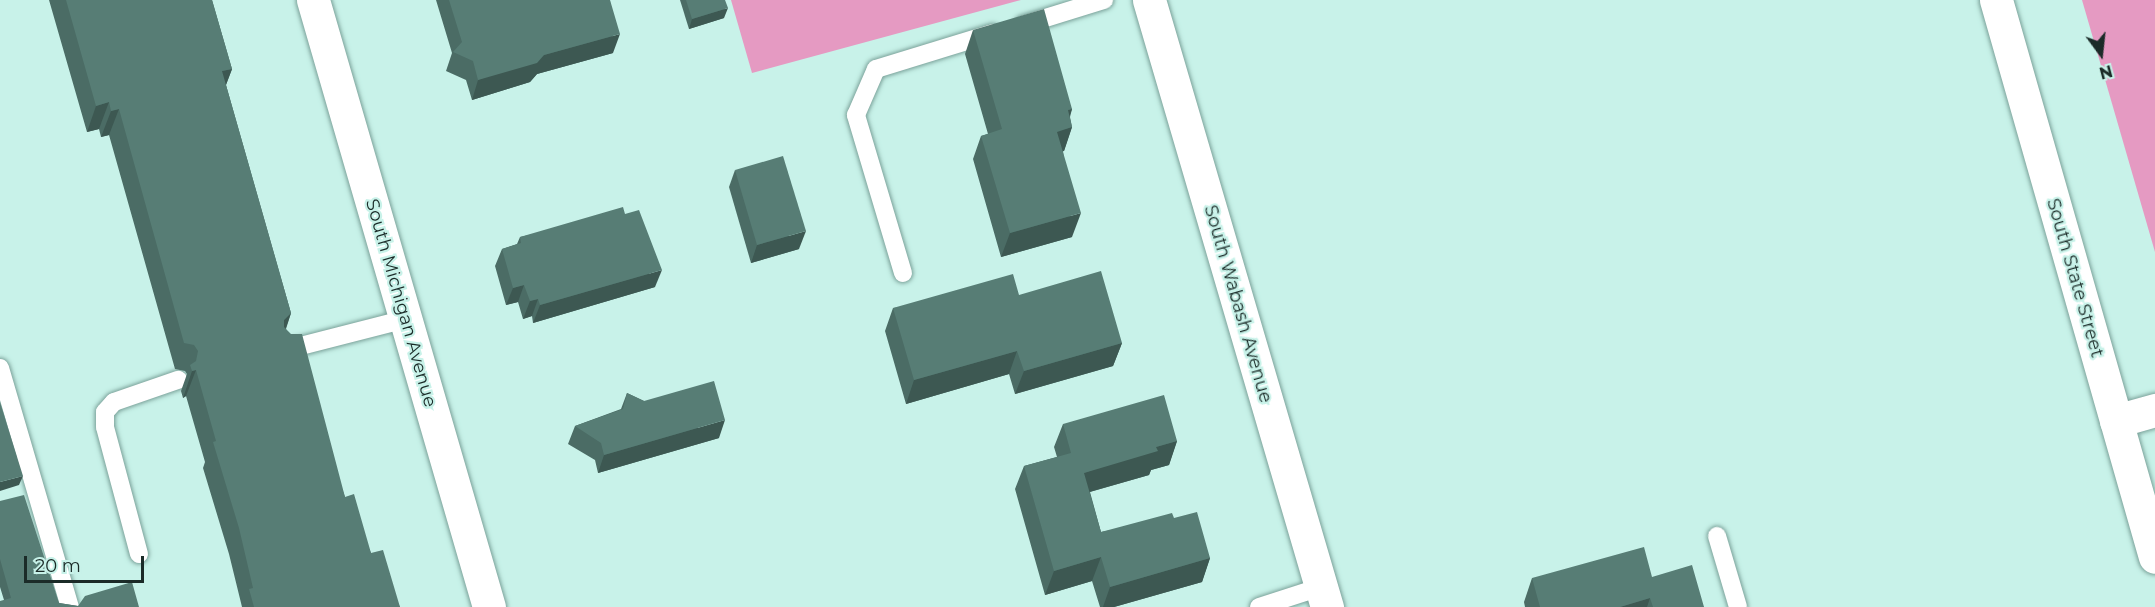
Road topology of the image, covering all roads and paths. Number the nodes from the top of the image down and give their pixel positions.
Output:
1 (313, 0) edge
2 (1104, 0) edge
3 (1149, 0) edge
4 (1996, 0) edge
5 (903, 273) dead end
6 (406, 319) junction
7 (285, 350) edge
8 (0, 368) edge
9 (178, 380) dead end
10 (2155, 410) edge
11 (2116, 421) junction
12 (1717, 536) dead end
13 (139, 554) dead end
14 (2155, 557) edge
15 (1324, 597) edge
16 (70, 607) edge
17 (489, 607) edge
18 (1259, 607) edge
19 (1738, 607) edge

1 - 6 street, South Michigan Avenue
2 - 5 lane
3 - 15 street, South Wabash Avenue
4 - 11 street, South State Street
6 - 7 lane
6 - 17 street, South Michigan Avenue
8 - 16 lane
9 - 13 lane
10 - 11 street
11 - 14 street, South State Street
12 - 19 lane
15 - 18 lane

